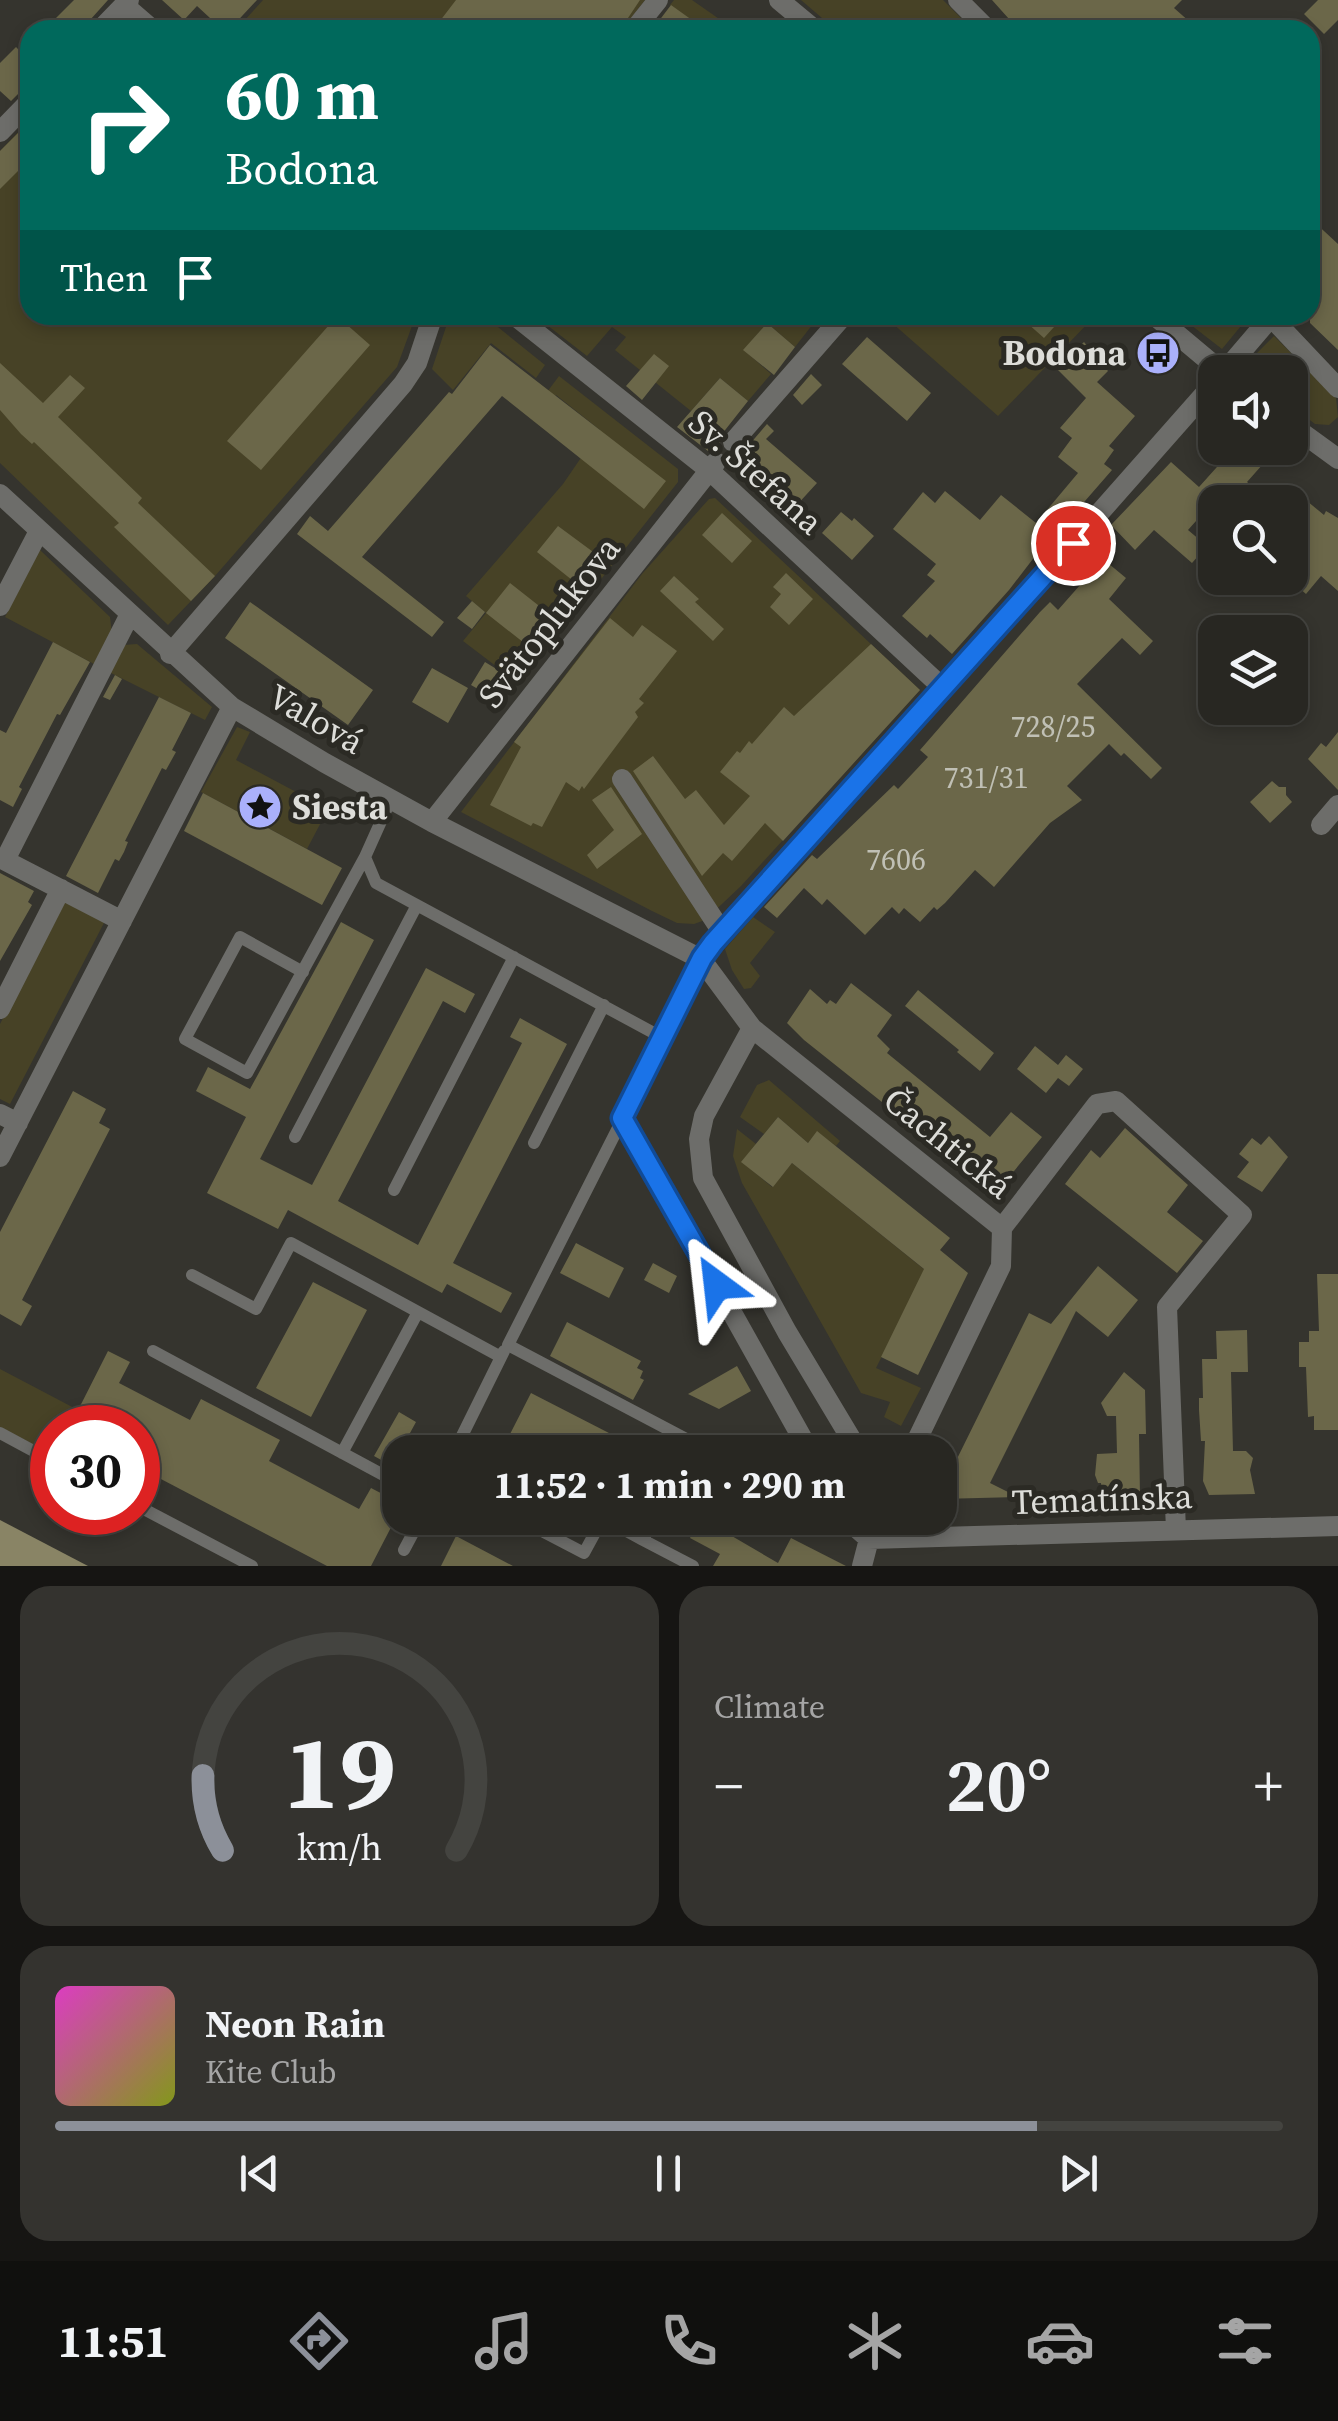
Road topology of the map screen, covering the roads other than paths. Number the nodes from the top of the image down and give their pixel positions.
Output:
1 (658, 0) edge
2 (779, 0) edge
3 (958, 0) edge
4 (642, 20) edge
5 (803, 20) edge
6 (978, 20) edge
7 (20, 111) edge
8 (0, 132) edge
9 (429, 325) edge
10 (527, 325) edge
11 (835, 325) edge
12 (1166, 325) edge
13 (1262, 325) edge
14 (1278, 325) edge
15 (1202, 355) edge
16 (1237, 355) edge
17 (1338, 388) edge
18 (1198, 401) edge
19 (1308, 438) edge
20 (733, 442) dead end
21 (1338, 460) edge
22 (713, 466) junction
23 (0, 494) edge
24 (39, 531) junction
25 (0, 606) edge
26 (130, 616) junction
27 (170, 654) junction
28 (944, 689) junction
29 (232, 708) junction
30 (622, 779) dead end
31 (391, 799) junction
32 (1338, 804) edge
33 (432, 822) junction
34 (1321, 825) dead end
35 (365, 856) junction
36 (2, 859) edge
37 (62, 890) junction
38 (417, 905) junction
39 (122, 921) junction
40 (722, 932) junction
41 (514, 957) junction
42 (702, 958) junction
43 (303, 972) junction
44 (604, 1005) junction
45 (0, 1009) edge
46 (752, 1028) junction
47 (662, 1038) junction
48 (9, 1118) edge
49 (622, 1118) junction
50 (295, 1137) dead end
51 (534, 1144) dead end
52 (0, 1157) edge
53 (394, 1190) dead end
54 (1002, 1228) junction
55 (192, 1274) dead end
56 (418, 1312) junction
57 (787, 1332) junction
58 (153, 1351) dead end
59 (505, 1351) junction
60 (755, 1352) junction
61 (0, 1433) edge
62 (463, 1435) edge
63 (667, 1435) edge
64 (801, 1435) edge
65 (848, 1435) edge
66 (918, 1435) edge
67 (30, 1449) edge
68 (342, 1453) junction
69 (382, 1474) edge
70 (160, 1518) edge
71 (1338, 1526) edge
72 (1176, 1530) junction
73 (412, 1535) edge
74 (550, 1535) edge
75 (594, 1535) edge
76 (634, 1535) edge
77 (646, 1535) edge
78 (864, 1535) edge
79 (869, 1539) junction
80 (643, 1540) junction
81 (404, 1550) dead end
82 (252, 1566) edge
83 (692, 1566) edge
84 (862, 1566) edge

1 - 4 street
2 - 5 street
3 - 6 street
7 - 8 street
9 - 27 street
10 - 22 street, Sv. Štefana
11 - 20 street
12 - 15 street
13 - 16 street
14 - 17 street
18 - 28 street
19 - 21 street
22 - 28 street, Sv. Štefana
22 - 33 street, Svätoplukova
23 - 24 street, Valová
24 - 25 street
24 - 26 street, Valová
26 - 27 street, Valová
26 - 36 street
27 - 29 street, Valová
28 - 40 street
29 - 31 street, Valová
29 - 39 street
30 - 40 street
31 - 33 street, Valová
31 - 35 lane
32 - 34 street
33 - 42 street, Valová
35 - 38 lane
35 - 43 lane
36 - 37 street
37 - 39 street
37 - 45 street
38 - 41 lane
38 - 50 lane
39 - 48 street
40 - 42 street
41 - 44 lane
41 - 53 lane
42 - 46 street, Čachtická
42 - 47 street
43 - 43 lane
44 - 47 lane
44 - 51 lane
46 - 54 street, Čachtická
46 - 57 street
47 - 49 street
48 - 52 street
49 - 59 lane
49 - 60 street
54 - 66 street, Čachtická
54 - 72 street
55 - 56 lane
56 - 59 lane
56 - 68 lane
57 - 60 street
57 - 65 street
58 - 68 lane
59 - 62 lane
59 - 63 lane
60 - 64 street
61 - 67 lane
68 - 69 lane
70 - 82 lane
71 - 72 street, Tematínska
72 - 79 street, Tematínska
73 - 81 lane
74 - 75 lane
76 - 80 lane
77 - 80 lane
78 - 79 street
79 - 84 street
80 - 83 lane

